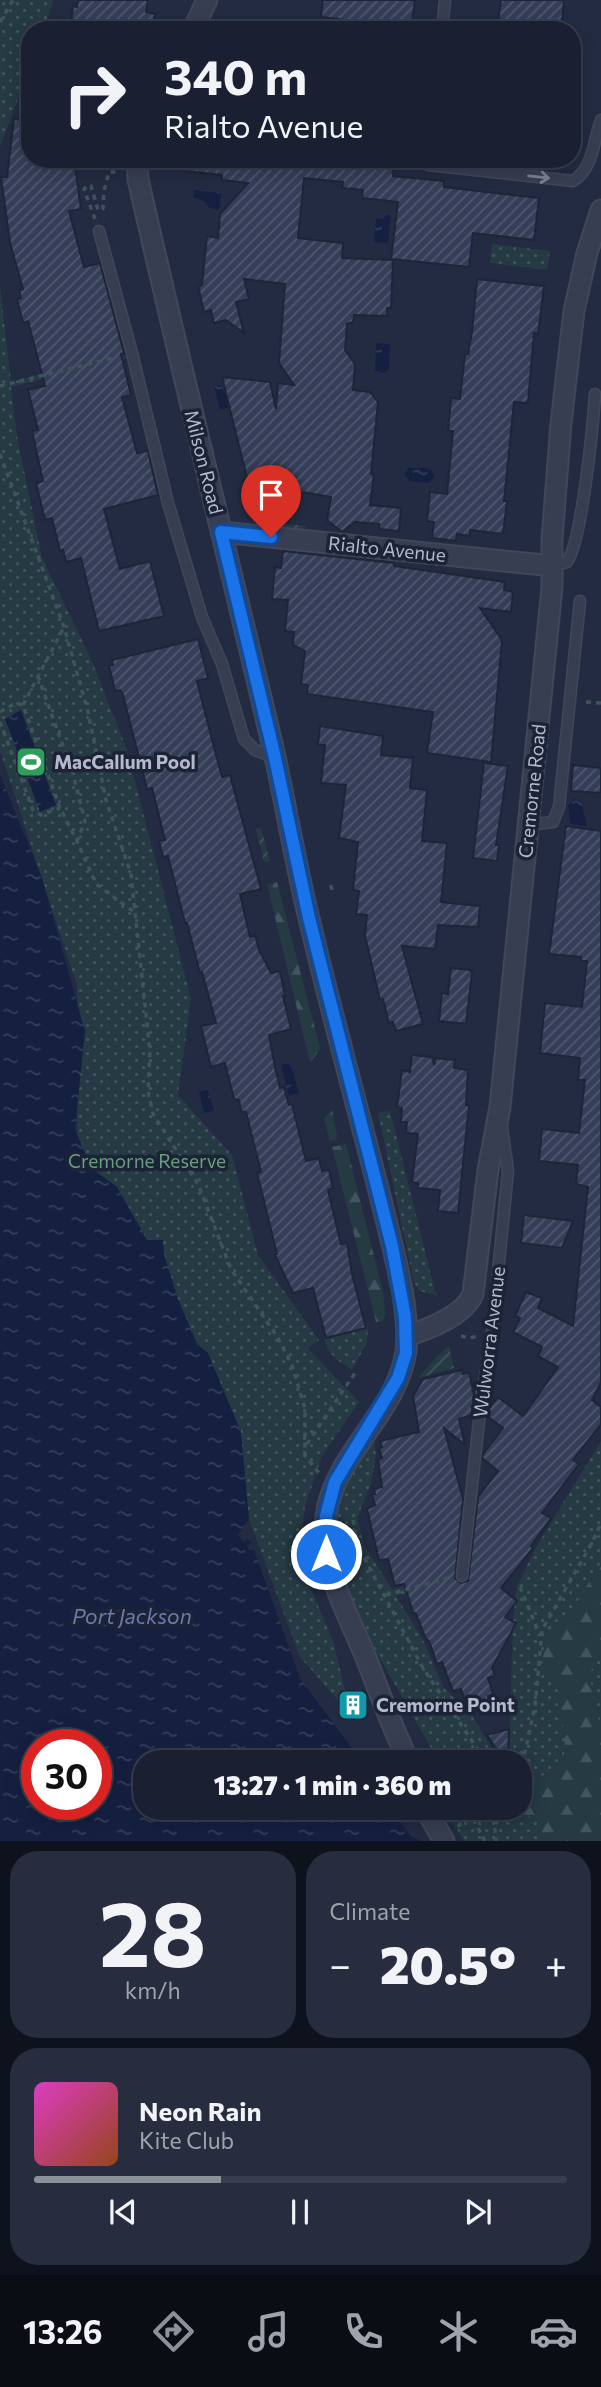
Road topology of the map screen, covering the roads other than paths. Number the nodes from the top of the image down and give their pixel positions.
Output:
1 (207, 0) edge
2 (444, 0) edge
3 (196, 21) edge
4 (443, 21) edge
5 (601, 120) edge
6 (137, 168) edge
7 (455, 168) edge
8 (601, 210) edge
9 (99, 231) road end
10 (595, 394) dead end
11 (221, 532) junction
12 (553, 566) junction
13 (580, 601) dead end
14 (275, 758) junction
15 (528, 825) junction
16 (500, 1107) junction
17 (407, 1336) junction
18 (462, 1576) road end
19 (403, 1750) edge
20 (432, 1820) edge
21 (444, 1841) edge

1 - 3 street
2 - 4 lane
7 -> 5 lane
6 - 11 street, Milson Road
8 - 12 street, Cremorne Road
9 - 14 lane
10 - 12 lane
11 - 12 street, Rialto Avenue
11 - 14 street, Milson Road
12 - 15 street, Cremorne Road
13 - 15 lane
14 - 17 street, Milson Road
15 - 16 street, Cremorne Road
16 - 17 street, Cremorne Road
16 - 18 lane, Wulworra Avenue
17 - 19 street, Milson Road
20 - 21 street

